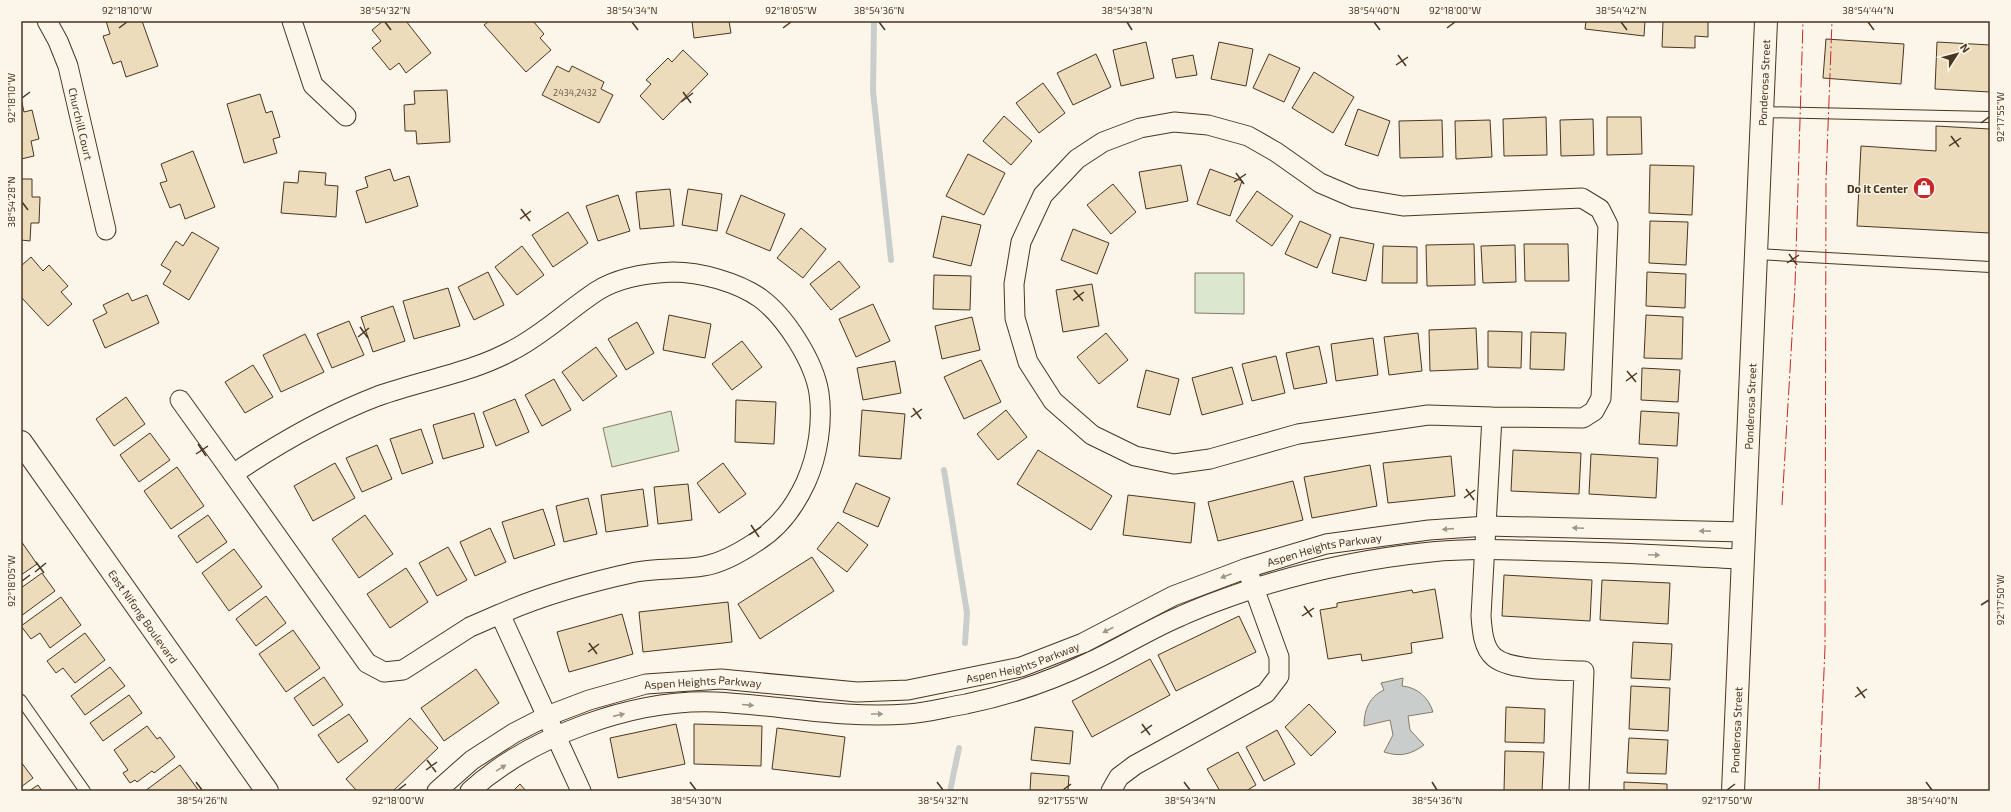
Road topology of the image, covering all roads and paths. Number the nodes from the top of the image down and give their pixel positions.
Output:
1 (47, 21) edge
2 (292, 21) edge
3 (1766, 21) edge
4 (1762, 112) junction
5 (346, 116) dead end
6 (1990, 117) edge
7 (106, 230) dead end
8 (1756, 254) junction
9 (1990, 267) edge
10 (180, 400) dead end
11 (1492, 417) junction
12 (21, 442) edge
13 (233, 474) junction
14 (1487, 526) junction
15 (1744, 532) junction
16 (1486, 549) junction
17 (1743, 559) junction
18 (1247, 568) junction
19 (1255, 589) junction
20 (500, 614) junction
21 (21, 700) edge
22 (546, 716) junction
23 (555, 736) junction
24 (260, 789) edge
25 (85, 791) edge
26 (437, 791) edge
27 (470, 791) edge
28 (581, 791) edge
29 (1111, 791) edge
30 (1579, 791) edge
31 (1733, 791) edge

1 - 7 street, Churchill Court
2 - 5 street
3 - 4 street, Ponderosa Street
4 - 6 lane
4 - 8 street, Ponderosa Street
8 - 9 lane
8 - 15 street, Ponderosa Street
10 - 13 street
11 - 11 street
11 - 14 street
12 - 24 street, East Nifong Boulevard
13 - 20 street
13 - 20 street
15 -> 14 street, Aspen Heights Parkway
14 - 16 street
14 -> 18 street, Aspen Heights Parkway
15 - 17 street, Ponderosa Street
16 -> 17 street, Aspen Heights Parkway
16 - 19 street, Aspen Heights Parkway
16 - 30 street
17 - 31 street, Ponderosa Street
18 - 19 street
18 -> 22 street, Aspen Heights Parkway
23 -> 19 street, Aspen Heights Parkway
19 - 29 street
20 - 22 street
21 - 25 lane
22 - 23 street
22 - 26 street, Aspen Heights Parkway
27 -> 23 street, Aspen Heights Parkway
23 - 28 street

